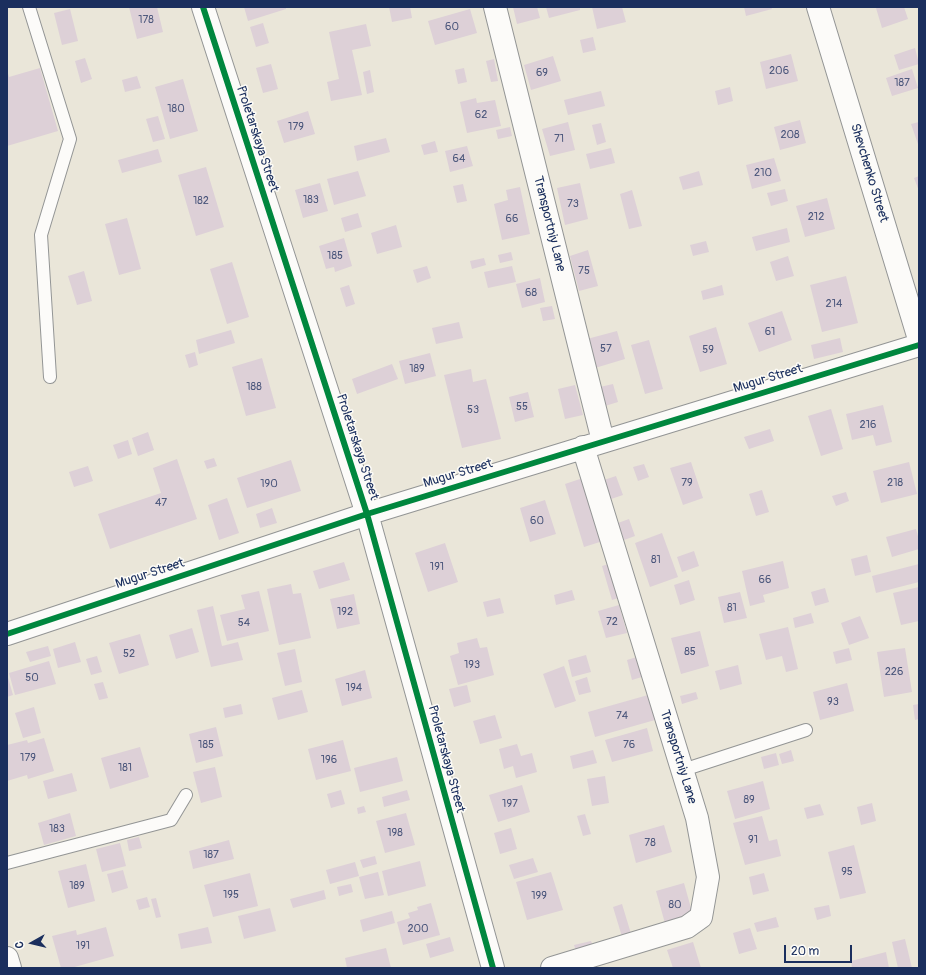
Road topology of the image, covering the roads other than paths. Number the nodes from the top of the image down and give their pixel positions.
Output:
1 (29, 7) edge
2 (203, 7) edge
3 (494, 7) edge
4 (818, 7) edge
5 (919, 339) edge
6 (919, 345) edge
7 (50, 377) dead end
8 (604, 441) junction
9 (583, 448) junction
10 (367, 514) junction
11 (7, 634) edge
12 (806, 730) dead end
13 (683, 770) junction
14 (186, 795) dead end
15 (7, 863) edge
16 (7, 958) edge
17 (10, 968) edge
18 (493, 968) edge
19 (552, 968) edge

1 - 7 lane
2 - 10 street, Proletarskaya Street
3 - 8 street, Transportniy Lane
4 - 5 street, Shevchenko Street
6 - 8 street, Mugur Street
8 - 9 street, Mugur Street
9 - 10 street, Mugur Street
9 - 13 street, Transportniy Lane
10 - 11 street, Mugur Street
10 - 18 street, Proletarskaya Street
12 - 13 lane
13 - 19 street, Transportniy Lane
14 - 15 lane
16 - 17 street

